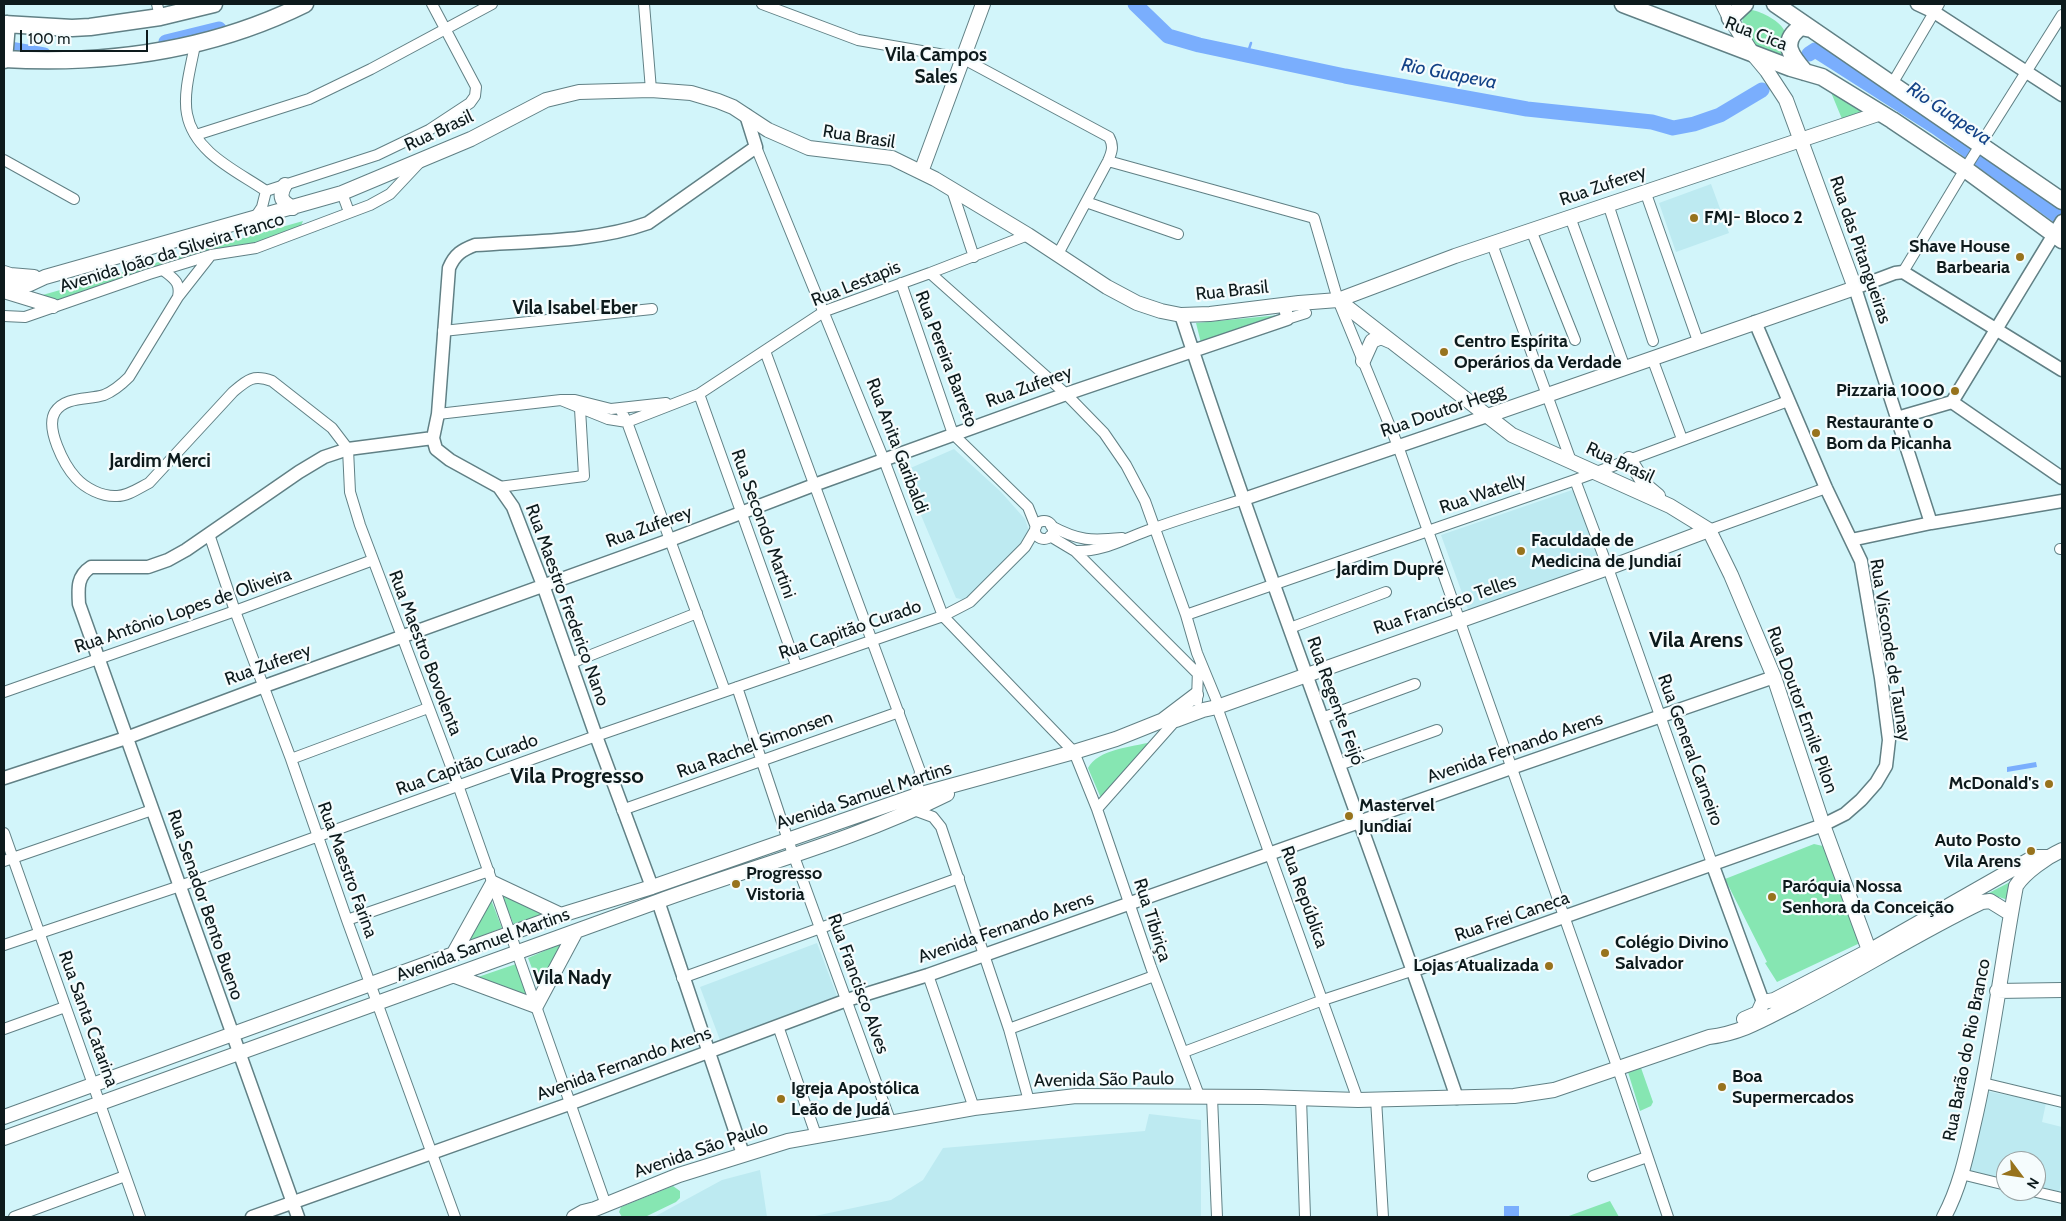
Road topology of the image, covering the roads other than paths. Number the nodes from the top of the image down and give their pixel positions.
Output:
1 (214, 4) edge
2 (305, 4) edge
3 (432, 4) edge
4 (492, 4) edge
5 (644, 4) edge
6 (762, 4) edge
7 (983, 4) edge
8 (1623, 4) edge
9 (1746, 4) edge
10 (1776, 4) edge
11 (1917, 4) edge
12 (1937, 8) edge
13 (159, 10) edge
14 (1727, 11) edge
15 (2062, 16) edge
16 (6, 27) edge
17 (444, 28) junction
18 (1811, 29) junction
19 (195, 45) junction
20 (1752, 53) junction
21 (4, 58) edge
22 (962, 58) junction
23 (1798, 70) junction
24 (2026, 72) junction
25 (1892, 84) junction
26 (650, 90) junction
27 (2062, 95) edge
28 (1881, 113) junction
29 (746, 115) junction
30 (196, 136) junction
31 (1802, 140) junction
32 (1979, 146) junction
33 (756, 147) junction
34 (4, 160) edge
35 (1108, 161) junction
36 (420, 162) junction
37 (1966, 167) junction
38 (921, 172) junction
39 (285, 185) junction
40 (952, 190) junction
41 (266, 191) junction
42 (1645, 191) junction
43 (342, 193) junction
44 (74, 198) dead end
45 (2062, 201) edge
46 (1086, 202) junction
47 (1608, 204) junction
48 (293, 208) junction
49 (349, 212) junction
50 (1570, 217) junction
51 (254, 218) junction
52 (1531, 230) junction
53 (2060, 230) edge
54 (1178, 234) dead end
55 (1028, 235) junction
56 (1492, 244) junction
57 (1058, 254) junction
58 (211, 255) junction
59 (974, 257) junction
60 (163, 270) junction
61 (1903, 272) junction
62 (4, 273) edge
63 (930, 273) junction
64 (45, 277) junction
65 (901, 284) junction
66 (4, 287) edge
67 (1854, 288) junction
68 (4, 291) edge
69 (178, 297) junction
70 (1338, 300) junction
71 (1285, 305) junction
72 (53, 306) junction
73 (652, 309) dead end
74 (825, 311) junction
75 (1306, 313) dead end
76 (1181, 314) junction
77 (4, 316) edge
78 (1287, 319) junction
79 (1755, 322) junction
80 (443, 331) junction
81 (1997, 331) junction
82 (1575, 340) dead end
83 (1391, 341) junction
84 (1653, 341) dead end
85 (1698, 341) junction
86 (765, 350) junction
87 (1192, 350) junction
88 (1652, 358) junction
89 (1364, 361) junction
90 (1625, 368) junction
91 (2062, 370) edge
92 (698, 394) junction
93 (1066, 394) junction
94 (1546, 395) junction
95 (561, 400) junction
96 (1788, 400) junction
97 (682, 401) junction
98 (1952, 402) junction
99 (580, 409) junction
100 (620, 409) junction
101 (438, 414) junction
102 (1487, 416) junction
103 (1897, 418) junction
104 (627, 422) junction
105 (953, 434) junction
106 (433, 438) junction
107 (1682, 440) junction
108 (1398, 446) junction
109 (348, 449) junction
110 (1629, 459) junction
111 (884, 460) junction
112 (1571, 460) junction
113 (1595, 472) junction
114 (2062, 478) edge
115 (1575, 480) junction
116 (814, 485) junction
117 (499, 487) junction
118 (1826, 488) junction
119 (1244, 499) junction
120 (2062, 502) edge
121 (1670, 506) junction
122 (1028, 507) junction
123 (742, 512) junction
124 (1931, 523) junction
125 (1035, 528) junction
126 (1154, 528) junction
127 (1427, 530) junction
128 (1709, 530) junction
129 (1049, 531) junction
130 (209, 534) junction
131 (1128, 538) junction
132 (670, 540) junction
133 (1851, 540) junction
134 (1025, 547) junction
135 (1075, 551) junction
136 (373, 560) junction
137 (1608, 568) junction
138 (1274, 584) junction
139 (544, 585) junction
140 (1386, 592) dead end
141 (235, 611) junction
142 (697, 613) junction
143 (1186, 615) junction
144 (942, 616) junction
145 (1460, 620) junction
146 (1290, 628) junction
147 (403, 637) junction
148 (871, 640) junction
149 (1197, 652) junction
150 (98, 658) junction
151 (571, 663) junction
152 (796, 665) junction
153 (1198, 674) junction
154 (1306, 674) junction
155 (1774, 677) junction
156 (1415, 684) dead end
157 (262, 686) junction
158 (737, 687) junction
159 (726, 691) junction
160 (1213, 691) junction
161 (4, 692) edge
162 (1197, 693) junction
163 (1217, 707) junction
164 (428, 708) junction
165 (1203, 710) junction
166 (898, 712) junction
167 (1322, 718) junction
168 (1660, 718) junction
169 (1176, 720) junction
170 (1161, 721) junction
171 (1437, 730) dead end
172 (596, 736) junction
173 (126, 738) junction
174 (1074, 752) junction
175 (291, 759) junction
176 (761, 760) junction
177 (1339, 765) junction
178 (1511, 768) junction
179 (4, 778) edge
180 (458, 785) junction
181 (914, 803) junction
182 (1097, 809) junction
183 (152, 810) junction
184 (622, 810) junction
185 (1360, 821) junction
186 (1823, 826) junction
187 (4, 833) edge
188 (317, 836) junction
189 (788, 840) junction
190 (2062, 850) edge
191 (1271, 853) junction
192 (794, 855) junction
193 (2048, 857) junction
194 (8, 859) edge
195 (1713, 866) junction
196 (491, 877) junction
197 (959, 878) junction
198 (180, 886) junction
199 (652, 887) junction
200 (658, 901) junction
201 (1130, 903) junction
202 (2011, 914) junction
203 (561, 915) junction
204 (1563, 917) junction
205 (347, 920) junction
206 (820, 928) junction
207 (40, 933) junction
208 (510, 933) junction
209 (575, 933) junction
210 (4, 945) edge
211 (2005, 948) junction
212 (1869, 950) junction
213 (518, 953) junction
214 (985, 954) junction
215 (453, 955) junction
216 (1414, 970) junction
217 (928, 975) junction
218 (455, 976) junction
219 (1154, 976) junction
220 (682, 978) junction
221 (1831, 984) junction
222 (371, 985) junction
223 (2062, 990) edge
224 (1997, 992) junction
225 (2012, 992) junction
226 (847, 1000) junction
227 (1323, 1000) junction
228 (1763, 1002) junction
229 (378, 1003) junction
230 (536, 1006) junction
231 (65, 1007) junction
232 (778, 1026) junction
233 (1009, 1029) junction
234 (4, 1030) edge
235 (231, 1034) junction
236 (1709, 1037) junction
237 (708, 1052) junction
238 (1184, 1052) junction
239 (238, 1053) junction
240 (1618, 1069) junction
241 (1984, 1082) junction
242 (94, 1085) junction
243 (1206, 1098) junction
244 (1301, 1098) junction
245 (1458, 1098) junction
246 (1376, 1099) junction
247 (1358, 1100) junction
248 (1029, 1101) junction
249 (2062, 1102) edge
250 (100, 1103) junction
251 (569, 1104) junction
252 (974, 1108) junction
253 (4, 1117) edge
254 (892, 1123) junction
255 (816, 1135) junction
256 (4, 1138) edge
257 (432, 1152) junction
258 (743, 1154) junction
259 (1647, 1157) junction
260 (1961, 1174) junction
261 (125, 1176) junction
262 (1593, 1176) dead end
263 (1996, 1183) edge
264 (2046, 1194) edge
265 (2062, 1198) edge
266 (293, 1202) junction
267 (597, 1210) edge
268 (14, 1217) edge
269 (140, 1217) edge
270 (252, 1217) edge
271 (298, 1217) edge
272 (455, 1217) edge
273 (574, 1217) edge
274 (1217, 1217) edge
275 (1305, 1217) edge
276 (1383, 1217) edge
277 (1668, 1217) edge
278 (1944, 1217) edge

1 - 13 main road
2 - 19 main road
3 - 17 street
4 - 17 street
5 - 26 street
6 - 22 street
7 - 22 main road
8 - 20 main road, Rua Cica
9 - 14 main road
10 - 18 main road
11 - 12 street
12 - 24 street
12 - 25 street
13 - 16 main road
14 - 20 main road, Rua das Pitangueiras
15 - 24 street
16 - 21 main road
17 - 30 street
17 - 39 street
18 - 23 main road
18 - 25 main road
19 - 21 main road
19 - 30 street
20 - 23 main road, Rua Cica
20 - 31 main road, Rua das Pitangueiras
22 - 35 street
22 - 38 main road
23 - 28 main road, Rua Cica
24 - 27 street
24 - 32 street
25 - 32 main road
26 - 29 main road, Rua Brasil
26 - 36 main road, Rua Brasil
28 - 31 main road, Rua Zuferey
28 - 37 main road, Rua Cica
29 - 33 street, Rua Anita Garibaldi
29 - 38 main road, Rua Brasil
30 - 41 street
31 - 42 main road, Rua Zuferey
31 - 67 main road, Rua das Pitangueiras
32 - 37 street
32 - 45 main road
33 - 74 street, Rua Anita Garibaldi
33 - 80 street
34 - 44 street
35 - 46 street
35 - 70 street
36 - 43 main road, Rua Brasil
36 - 49 street, Avenida João da Silveira Franco
37 - 53 main road, Rua Cica
37 - 61 street
38 - 40 main road, Rua Brasil
39 - 41 street
39 - 48 main road
40 - 55 main road, Rua Brasil
40 - 59 street
41 - 51 street
42 - 47 main road, Rua Zuferey
42 - 85 street
43 - 48 main road, Rua Brasil
43 - 49 street
46 - 54 street
46 - 57 street
47 - 50 main road, Rua Zuferey
47 - 84 street
48 - 51 main road, Rua Brasil
49 - 58 street, Avenida João da Silveira Franco
50 - 52 main road, Rua Zuferey
50 - 90 street
51 - 64 main road, Rua Brasil
52 - 56 main road, Rua Zuferey
52 - 82 street
53 - 81 street
55 - 57 main road, Rua Brasil
55 - 59 street, Rua Lestapis
56 - 70 main road, Rua Zuferey
56 - 94 street
57 - 76 main road, Rua Brasil
58 - 60 street, Avenida João da Silveira Franco
58 - 69 street
59 - 63 street, Rua Lestapis
60 - 69 street
60 - 72 street, Avenida João da Silveira Franco
61 - 67 street
61 - 81 street
62 - 64 main road
63 - 65 street, Rua Lestapis
63 - 93 street
64 - 66 main road, Rua Brasil
65 - 74 street, Rua Lestapis
65 - 105 street, Rua Pereira Barreto
67 - 79 main road, Rua Doutor Hegg
67 - 103 street, Rua das Pitangueiras
68 - 72 main road
69 - 109 street
70 - 71 main road, Rua Brasil
70 - 83 main road, Rua Brasil
70 - 89 street
71 - 76 main road, Rua Brasil
71 - 78 street
72 - 77 street, Avenida João da Silveira Franco
73 - 80 street
74 - 86 street, Rua Lestapis
74 - 111 street, Rua Anita Garibaldi
75 - 78 street, Rua Zuferey
76 - 87 street, Rua Regente Feijó
78 - 87 street, Rua Zuferey
79 - 85 main road, Rua Doutor Hegg
79 - 96 street, Rua Visconde de Taunay
80 - 101 street
81 - 91 street
81 - 98 street
83 - 89 main road
83 - 102 main road, Rua Brasil
85 - 88 main road, Rua Doutor Hegg
86 - 92 street, Rua Lestapis
86 - 116 street
87 - 93 street, Rua Zuferey
87 - 119 street, Rua Regente Feijó
88 - 90 main road, Rua Doutor Hegg
88 - 107 street
89 - 108 street
90 - 94 main road, Rua Doutor Hegg
92 - 97 street, Rua Lestapis
92 - 123 street, Rua Secondo Martini
93 - 105 street, Rua Zuferey
93 - 126 street
94 - 102 main road, Rua Doutor Hegg
94 - 112 street
95 - 99 street
95 - 100 street, Rua Lestapis
95 - 101 street, Rua Lestapis
96 - 107 street, Rua Watelly
96 - 118 street, Rua Visconde de Taunay
97 - 100 street, Rua Lestapis
97 - 104 street, Rua Lestapis
98 - 103 street
98 - 114 street
99 - 104 street
99 - 117 street
100 - 104 street
101 - 106 street
102 - 108 street, Rua Doutor Hegg
102 - 112 main road, Rua Brasil
103 - 124 street, Rua das Pitangueiras
104 - 132 street
105 - 111 street, Rua Zuferey
105 - 122 street, Rua Pereira Barreto
106 - 109 street
106 - 117 street, Rua Maestro Frederico Nano
107 - 110 street, Rua Watelly
108 - 119 street, Rua Doutor Hegg
108 - 127 street
109 - 130 street
109 - 136 street, Rua Maestro Bovolenta
110 - 113 street, Rua Watelly
110 - 121 main road
111 - 116 street, Rua Zuferey
111 - 144 street, Rua Anita Garibaldi
112 - 113 main road, Rua Brasil
113 - 115 street, Rua Watelly
113 - 121 main road, Rua Brasil
115 - 127 street, Rua Watelly
115 - 137 street, Rua General Carneiro
116 - 123 street, Rua Zuferey
116 - 148 street
117 - 139 street, Rua Maestro Frederico Nano
118 - 128 street, Rua Francisco Telles
118 - 133 street, Rua Visconde de Taunay
119 - 126 street, Rua Doutor Hegg
119 - 138 street, Rua Regente Feijó
120 - 124 street
121 - 128 main road
122 - 125 street, Rua Pereira Barreto
122 - 129 street, Rua Pereira Barreto
123 - 132 street, Rua Zuferey
123 - 152 street, Rua Secondo Martini
124 - 133 street
125 - 129 street
125 - 129 street
125 - 134 street
126 - 131 street, Rua Doutor Hegg
126 - 143 street
127 - 138 street, Rua Watelly
127 - 145 street
128 - 137 main road, Rua Francisco Telles
128 - 155 main road, Rua Doutor Emile Pilon
129 - 131 street, Rua Doutor Hegg
129 - 134 street
129 - 135 street, Rua Pereira Barreto
130 - 141 street, Rua Maestro Farina
130 - 150 street, Rua Senador Bento Bueno
131 - 135 street, Rua Doutor Hegg
132 - 139 street, Rua Zuferey
132 - 142 street
133 - 186 street, Rua Visconde de Taunay
134 - 144 street, Rua Capitão Curado
135 - 153 street, Rua Pereira Barreto
136 - 141 street, Rua Antônio Lopes de Oliveira
136 - 147 street, Rua Maestro Bovolenta
137 - 145 main road, Rua Francisco Telles
137 - 168 street, Rua General Carneiro
138 - 143 street, Rua Watelly
138 - 146 street, Rua Regente Feijó
139 - 147 street, Rua Zuferey
139 - 151 street, Rua Maestro Frederico Nano
140 - 146 street
141 - 150 street, Rua Antônio Lopes de Oliveira
141 - 157 street, Rua Maestro Farina
142 - 151 street
142 - 159 street
143 - 149 street
144 - 148 street, Rua Capitão Curado
144 - 174 street, Rua Anita Garibaldi
145 - 154 main road, Rua Francisco Telles
145 - 178 street
146 - 154 street, Rua Regente Feijó
147 - 157 street, Rua Zuferey
147 - 164 street, Rua Maestro Bovolenta
148 - 152 street, Rua Capitão Curado
148 - 166 street
149 - 153 street
149 - 160 street, Rua República
150 - 161 street, Rua Antônio Lopes de Oliveira
150 - 173 street, Rua Senador Bento Bueno
151 - 172 street, Rua Maestro Frederico Nano
152 - 158 street, Rua Capitão Curado
153 - 162 street
154 - 163 main road, Rua Francisco Telles
154 - 167 street, Rua Regente Feijó
155 - 168 street, Avenida Fernando Arens
155 - 186 main road, Rua Doutor Emile Pilon
156 - 167 street
157 - 173 street, Rua Zuferey
157 - 175 street, Rua Maestro Farina
158 - 159 street, Rua Capitão Curado
158 - 176 street, Rua Francisco Alves
159 - 172 street, Rua Capitão Curado
160 - 162 street
160 - 163 street, Rua República
162 - 165 street
162 - 170 main road
163 - 165 main road, Avenida Samuel Martins
163 - 191 street, Rua República
164 - 175 street
164 - 180 street, Rua Maestro Bovolenta
165 - 169 main road, Avenida Samuel Martins
166 - 176 street, Rua Rachel Simonsen
166 - 181 street
167 - 177 street, Rua Regente Feijó
168 - 178 street, Avenida Fernando Arens
168 - 195 street, Rua General Carneiro
169 - 170 main road, Avenida Samuel Martins
169 - 182 street
170 - 174 main road, Avenida Samuel Martins
171 - 177 street
172 - 180 street, Rua Capitão Curado
172 - 184 street, Rua Maestro Frederico Nano
173 - 179 street, Rua Zuferey
173 - 183 street, Rua Senador Bento Bueno
174 - 181 main road, Avenida Samuel Martins
174 - 182 street, Rua Tibiriça
175 - 188 street, Rua Maestro Farina
176 - 184 street, Rua Rachel Simonsen
176 - 189 street, Rua Francisco Alves
177 - 185 street, Rua Regente Feijó
178 - 185 street, Avenida Fernando Arens
178 - 204 street
180 - 188 street, Rua Capitão Curado
180 - 196 street, Rua Maestro Bovolenta
181 - 189 main road, Avenida Samuel Martins
181 - 192 main road, Avenida Samuel Martins
181 - 197 street
182 - 201 street, Rua Tibiriça
183 - 194 street
183 - 198 street, Rua Senador Bento Bueno
184 - 199 street, Rua Maestro Frederico Nano
185 - 191 street, Avenida Fernando Arens
185 - 216 street, Rua Regente Feijó
186 - 195 street, Rua Frei Caneca
186 - 212 main road, Rua Doutor Emile Pilon
187 - 194 street, Rua Santa Catarina
188 - 198 street, Rua Capitão Curado
188 - 205 street, Rua Maestro Farina
189 - 192 street, Rua Francisco Alves
189 - 199 main road, Avenida Samuel Martins
190 - 193 main road
191 - 201 street, Avenida Fernando Arens
191 - 227 street, Rua República
192 - 200 main road, Avenida Samuel Martins
192 - 206 street, Rua Francisco Alves
193 - 202 main road, Rua Barão do Rio Branco
193 - 212 main road
194 - 207 street, Rua Santa Catarina
195 - 204 street, Rua Frei Caneca
195 - 228 street, Rua General Carneiro
196 - 203 main road
196 - 205 street
196 - 208 street, Rua Maestro Bovolenta
196 - 215 main road
197 - 206 street
197 - 214 street
198 - 207 street, Rua Capitão Curado
198 - 235 street, Rua Senador Bento Bueno
199 - 203 main road, Avenida Samuel Martins
200 - 209 main road, Avenida Samuel Martins
200 - 220 street
201 - 214 street, Avenida Fernando Arens
201 - 219 street, Rua Tibiriça
202 - 211 main road, Rua Barão do Rio Branco
202 - 221 main road
203 - 208 main road, Avenida Samuel Martins
204 - 216 street, Rua Frei Caneca
204 - 240 street
205 - 222 street, Rua Maestro Farina
206 - 220 street
206 - 226 street, Rua Francisco Alves
207 - 210 street, Rua Capitão Curado
207 - 231 street, Rua Santa Catarina
208 - 213 street, Rua Maestro Bovolenta
208 - 215 main road, Avenida Samuel Martins
209 - 213 main road, Avenida Samuel Martins
209 - 230 main road
211 - 224 main road, Rua Barão do Rio Branco
211 - 225 main road
212 - 221 main road
212 - 228 main road
213 - 218 main road, Avenida Samuel Martins
213 - 230 street, Rua Maestro Bovolenta
214 - 217 street, Avenida Fernando Arens
214 - 233 street
215 - 222 main road, Avenida Samuel Martins
216 - 227 street, Rua Frei Caneca
216 - 245 street, Rua Regente Feijó
217 - 226 street, Avenida Fernando Arens
217 - 252 street
218 - 229 main road, Avenida Samuel Martins
218 - 230 main road
219 - 233 street
219 - 238 street, Rua Tibiriça
220 - 237 street
221 - 236 main road
222 - 229 street, Rua Maestro Farina
222 - 235 main road, Avenida Samuel Martins
223 - 225 main road
224 - 225 main road
224 - 241 main road, Rua Barão do Rio Branco
226 - 232 street, Avenida Fernando Arens
226 - 254 street, Rua Francisco Alves
227 - 238 street, Rua Frei Caneca
227 - 247 street, Rua República
228 - 236 main road
229 - 239 main road, Avenida Samuel Martins
229 - 257 street, Rua Maestro Farina
230 - 251 street, Rua Maestro Bovolenta
231 - 234 street
231 - 242 street, Rua Santa Catarina
232 - 237 street, Avenida Fernando Arens
232 - 255 street
233 - 248 street
235 - 239 street, Rua Senador Bento Bueno
235 - 242 main road, Avenida Samuel Martins
236 - 240 main road, Avenida São Paulo
237 - 251 street, Avenida Fernando Arens
237 - 258 street
238 - 243 street, Rua Tibiriça
239 - 250 main road, Avenida Samuel Martins
239 - 266 street, Rua Senador Bento Bueno
240 - 245 main road, Avenida São Paulo
240 - 259 street
241 - 249 street
241 - 260 main road, Rua Barão do Rio Branco
242 - 250 street, Rua Santa Catarina
242 - 253 main road, Avenida Samuel Martins
243 - 244 main road, Avenida São Paulo
243 - 248 main road, Avenida São Paulo
243 - 274 street, Rua Tibiriça
244 - 247 main road, Avenida São Paulo
244 - 275 street
245 - 246 main road, Avenida São Paulo
246 - 247 main road, Avenida São Paulo
246 - 276 street
248 - 252 main road, Avenida São Paulo
250 - 256 main road, Avenida Samuel Martins
250 - 261 street, Rua Santa Catarina
251 - 257 street, Avenida Fernando Arens
251 - 267 street, Rua Maestro Bovolenta
252 - 254 main road, Avenida São Paulo
254 - 255 main road, Avenida São Paulo
255 - 258 main road, Avenida São Paulo
257 - 266 street, Avenida Fernando Arens
257 - 272 street, Rua Maestro Farina
258 - 267 main road, Avenida São Paulo
259 - 262 street
259 - 277 street
260 - 263 street
260 - 278 main road, Rua Barão do Rio Branco
261 - 268 street
261 - 269 street, Rua Santa Catarina
264 - 265 street
266 - 270 street, Avenida Fernando Arens
266 - 271 street, Rua Senador Bento Bueno
267 - 273 main road, Avenida São Paulo

